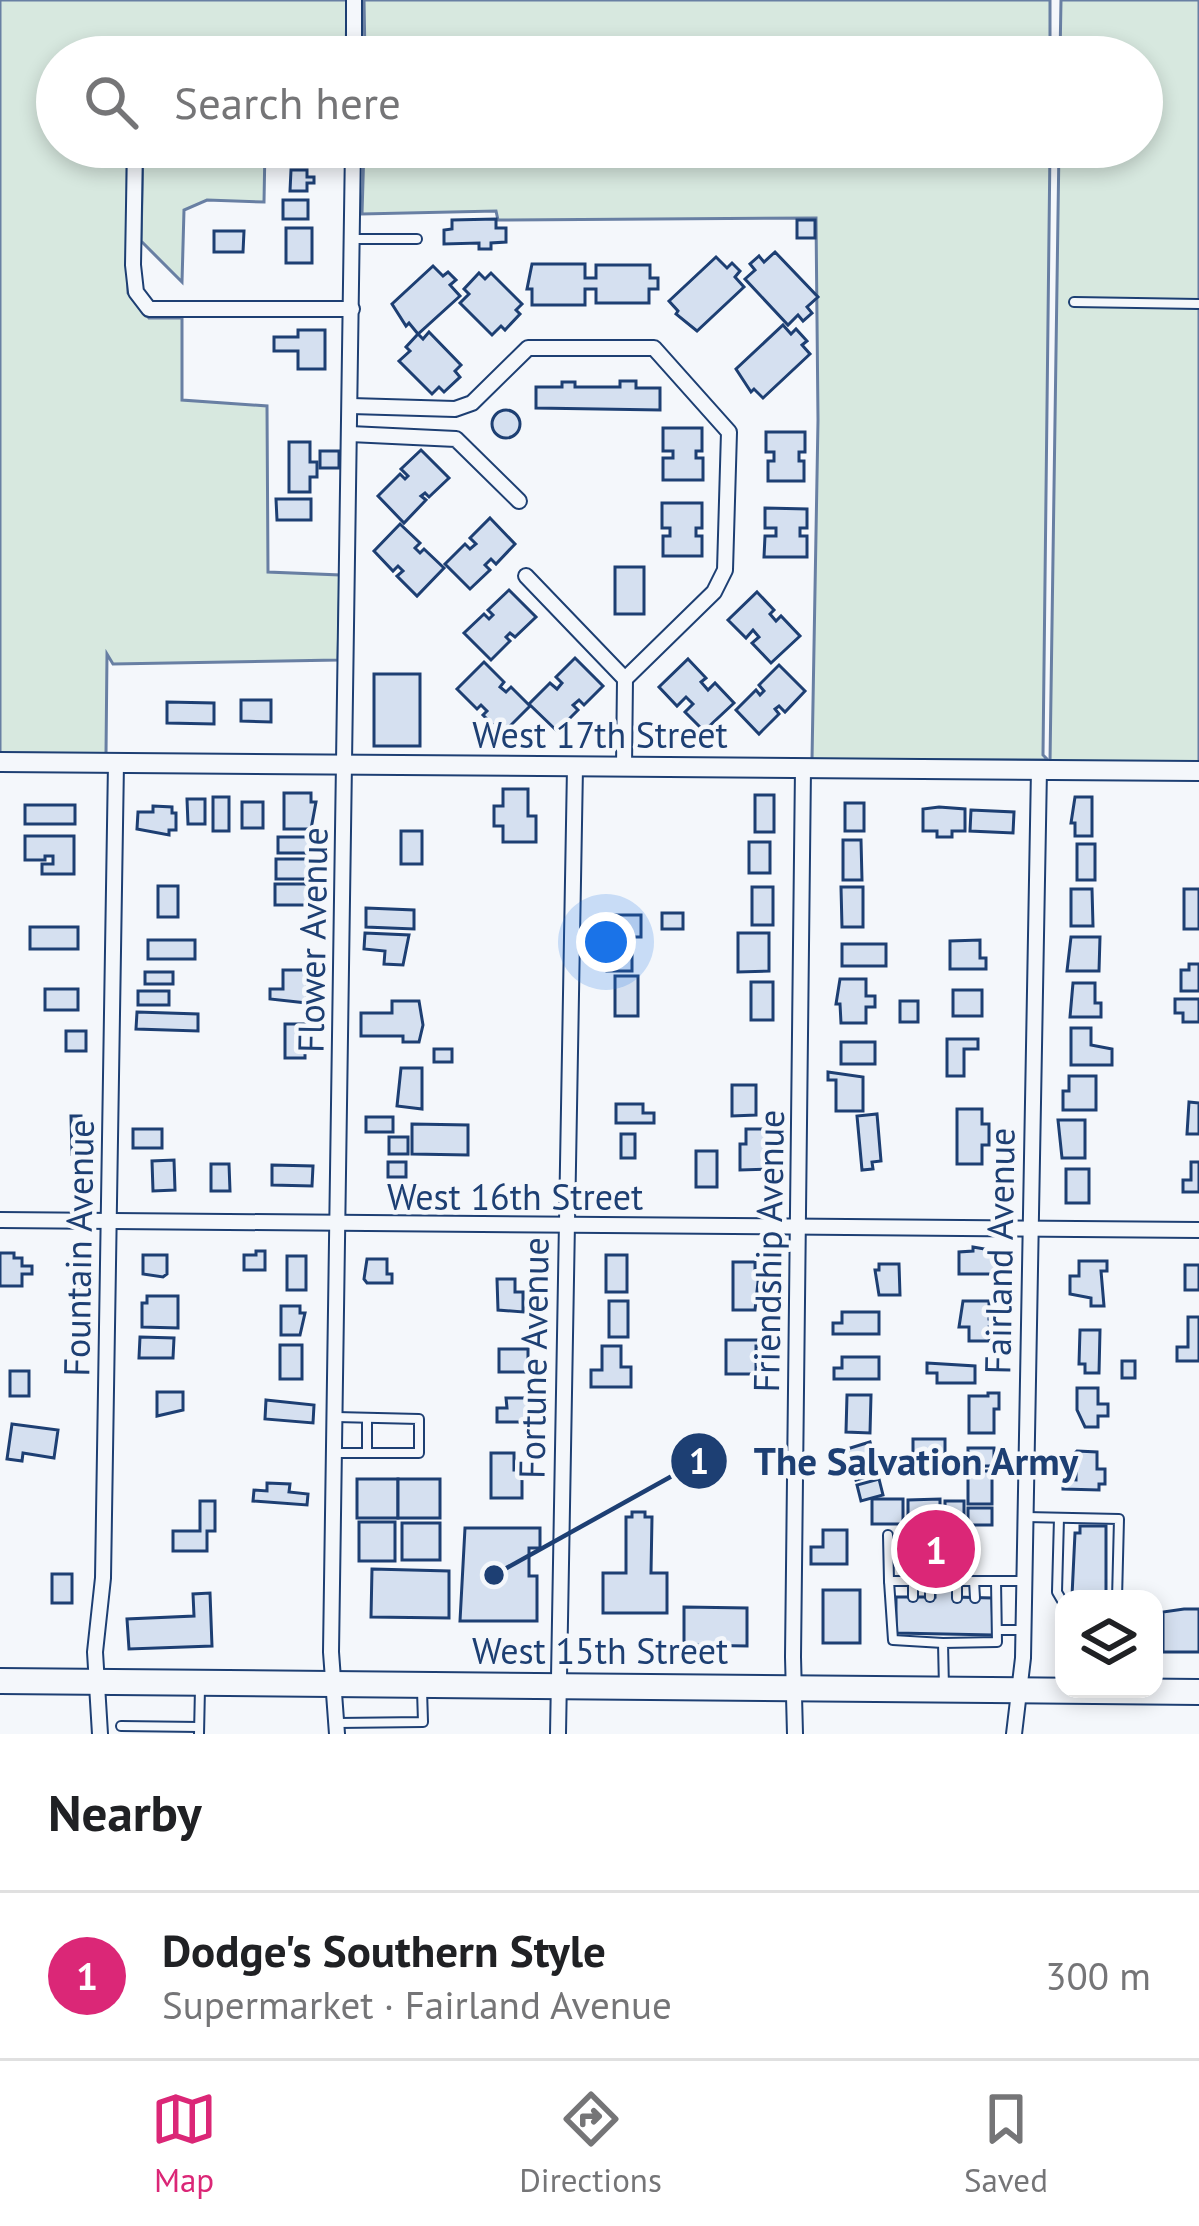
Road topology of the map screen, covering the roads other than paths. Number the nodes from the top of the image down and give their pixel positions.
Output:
1 (354, 0) edge
2 (354, 36) edge
3 (135, 168) edge
4 (353, 168) edge
5 (352, 239) junction
6 (417, 239) dead end
7 (1074, 302) dead end
8 (1199, 304) edge
9 (352, 309) junction
10 (351, 406) junction
11 (350, 434) junction
12 (519, 501) dead end
13 (526, 576) dead end
14 (626, 679) junction
15 (0, 762) edge
16 (116, 763) junction
17 (344, 765) junction
18 (575, 767) junction
19 (624, 767) junction
20 (803, 768) junction
21 (1040, 769) junction
22 (1199, 771) edge
23 (0, 1220) edge
24 (108, 1221) junction
25 (338, 1225) junction
26 (564, 1227) junction
27 (798, 1227) junction
28 (1029, 1229) junction
29 (1199, 1230) edge
30 (335, 1417) junction
31 (368, 1418) junction
32 (334, 1453) junction
33 (368, 1453) junction
34 (1025, 1517) junction
35 (1059, 1518) junction
36 (888, 1534) dead end
37 (889, 1581) junction
38 (914, 1581) junction
39 (974, 1581) junction
40 (996, 1581) junction
41 (1024, 1581) junction
42 (1057, 1590) edge
43 (1118, 1590) edge
44 (913, 1597) dead end
45 (930, 1597) dead end
46 (957, 1598) dead end
47 (974, 1598) dead end
48 (998, 1630) junction
49 (1024, 1630) junction
50 (943, 1643) junction
51 (0, 1682) edge
52 (98, 1682) junction
53 (200, 1683) junction
54 (334, 1684) junction
55 (422, 1685) junction
56 (559, 1686) junction
57 (794, 1688) junction
58 (944, 1690) junction
59 (1018, 1690) junction
60 (1055, 1690) edge
61 (1163, 1691) edge
62 (1199, 1692) edge
63 (381, 1722) junction
64 (122, 1726) dead end
65 (337, 1728) edge
66 (199, 1731) edge
67 (100, 1734) edge
68 (381, 1734) edge
69 (558, 1734) edge
70 (795, 1734) edge
71 (1014, 1734) edge

1 - 2 street
3 - 9 street
4 - 5 street, Flower Avenue
5 - 6 lane
5 - 9 street, Flower Avenue
7 - 8 lane
9 - 10 street, Flower Avenue
10 - 11 street, Flower Avenue
10 - 14 street
11 - 12 street
11 - 17 street, Flower Avenue
13 - 14 street
14 - 19 street
15 - 16 main road, West 17th Street
16 - 17 main road, West 17th Street
16 - 24 street, Fountain Avenue
17 - 18 main road, West 17th Street
17 - 25 street, Flower Avenue
18 - 19 main road, West 17th Street
18 - 26 street, Fortune Avenue
19 - 20 main road, West 17th Street
20 - 21 main road, West 17th Street
20 - 27 street, Friendship Avenue
21 - 22 main road, West 17th Street
21 - 28 street, Fairland Avenue
23 - 24 street, West 16th Street
24 - 25 street, West 16th Street
24 - 52 street, Fountain Avenue
25 - 26 street, West 16th Street
25 - 30 street, Flower Avenue
26 - 27 street, West 16th Street
26 - 56 street, Fortune Avenue
27 - 28 street, West 16th Street
27 - 57 street, Friendship Avenue
28 - 29 street, West 16th Street
28 - 34 street, Fairland Avenue
30 - 31 lane
30 - 32 street, Flower Avenue
31 - 33 lane
31 - 33 lane
32 - 33 lane
32 - 54 street, Flower Avenue
34 - 35 lane
34 - 41 street, Fairland Avenue
35 - 42 lane
35 - 43 lane
36 - 37 lane
37 - 38 lane
37 - 50 lane
38 - 44 lane
38 - 45 lane
39 - 40 lane
39 - 46 lane
39 - 47 lane
40 - 41 lane
40 - 48 lane
41 - 49 street, Fairland Avenue
48 - 49 lane
48 - 50 lane
49 - 59 street, Fairland Avenue
50 - 58 lane
51 - 52 highway, West 15th Street
52 - 53 highway, West 15th Street
52 - 67 street, Fountain Avenue
53 - 54 highway, West 15th Street
53 - 66 lane
54 - 55 highway, West 15th Street
54 - 65 street, Flower Avenue
55 - 56 highway, West 15th Street
55 - 63 lane
56 - 57 highway, West 15th Street
56 - 69 street, Fortune Avenue
57 - 58 highway, West 15th Street
57 - 70 street, Friendship Avenue
58 - 59 highway, West 15th Street
59 - 60 highway, West 15th Street
59 - 71 street, Fairland Avenue
61 - 62 highway, West 15th Street
63 - 65 lane
63 - 68 lane
64 - 66 lane

